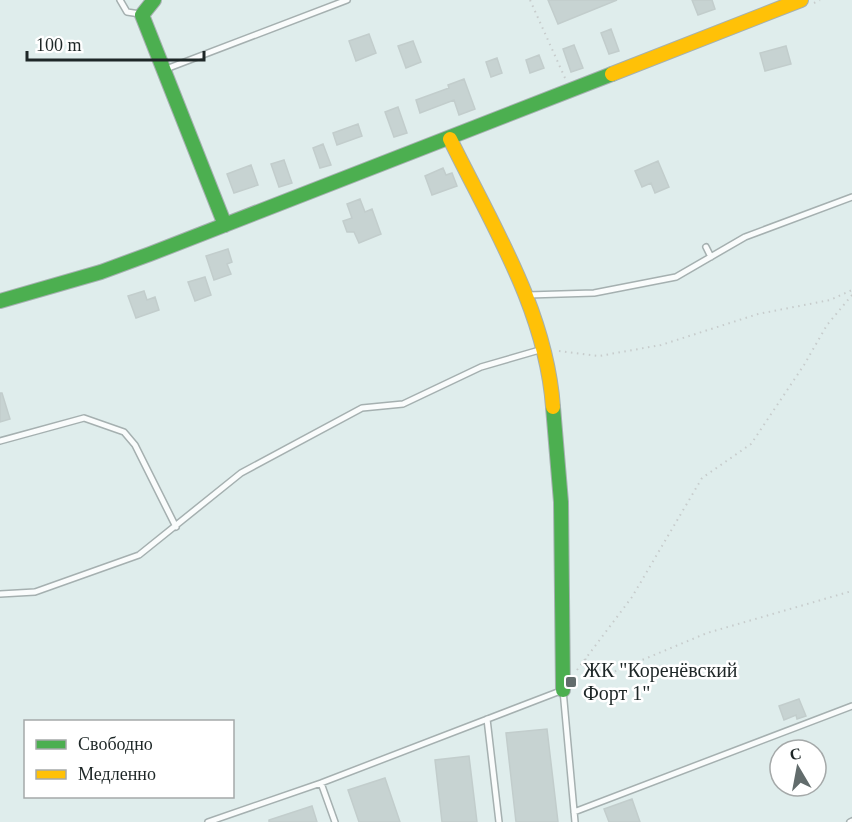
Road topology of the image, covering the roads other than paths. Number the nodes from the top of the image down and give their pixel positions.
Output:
1 (120, 0) edge
2 (154, 0) edge
3 (347, 0) edge
4 (801, 0) edge
5 (142, 15) junction
6 (164, 70) junction
7 (450, 139) junction
8 (852, 197) edge
9 (225, 225) junction
10 (706, 247) dead end
11 (711, 257) junction
12 (527, 296) junction
13 (0, 301) edge
14 (545, 349) junction
15 (0, 441) edge
16 (176, 527) junction
17 (0, 594) edge
18 (563, 690) junction
19 (852, 706) edge
20 (487, 719) junction
21 (321, 783) junction
22 (574, 812) junction
23 (208, 822) edge
24 (334, 822) edge
25 (499, 822) edge
26 (575, 822) edge

1 - 5 lane
2 - 5 main road
3 - 6 lane
4 - 7 main road
5 - 6 main road
6 - 9 main road
7 - 9 main road
7 - 12 main road
8 - 11 lane
9 - 13 main road
10 - 11 lane
11 - 12 lane
12 - 14 main road
14 - 16 lane
14 - 18 main road
15 - 16 lane
16 - 17 lane
18 - 20 lane
18 - 22 lane
19 - 22 lane
20 - 21 lane
20 - 25 lane
21 - 23 lane
21 - 24 lane
22 - 26 lane

